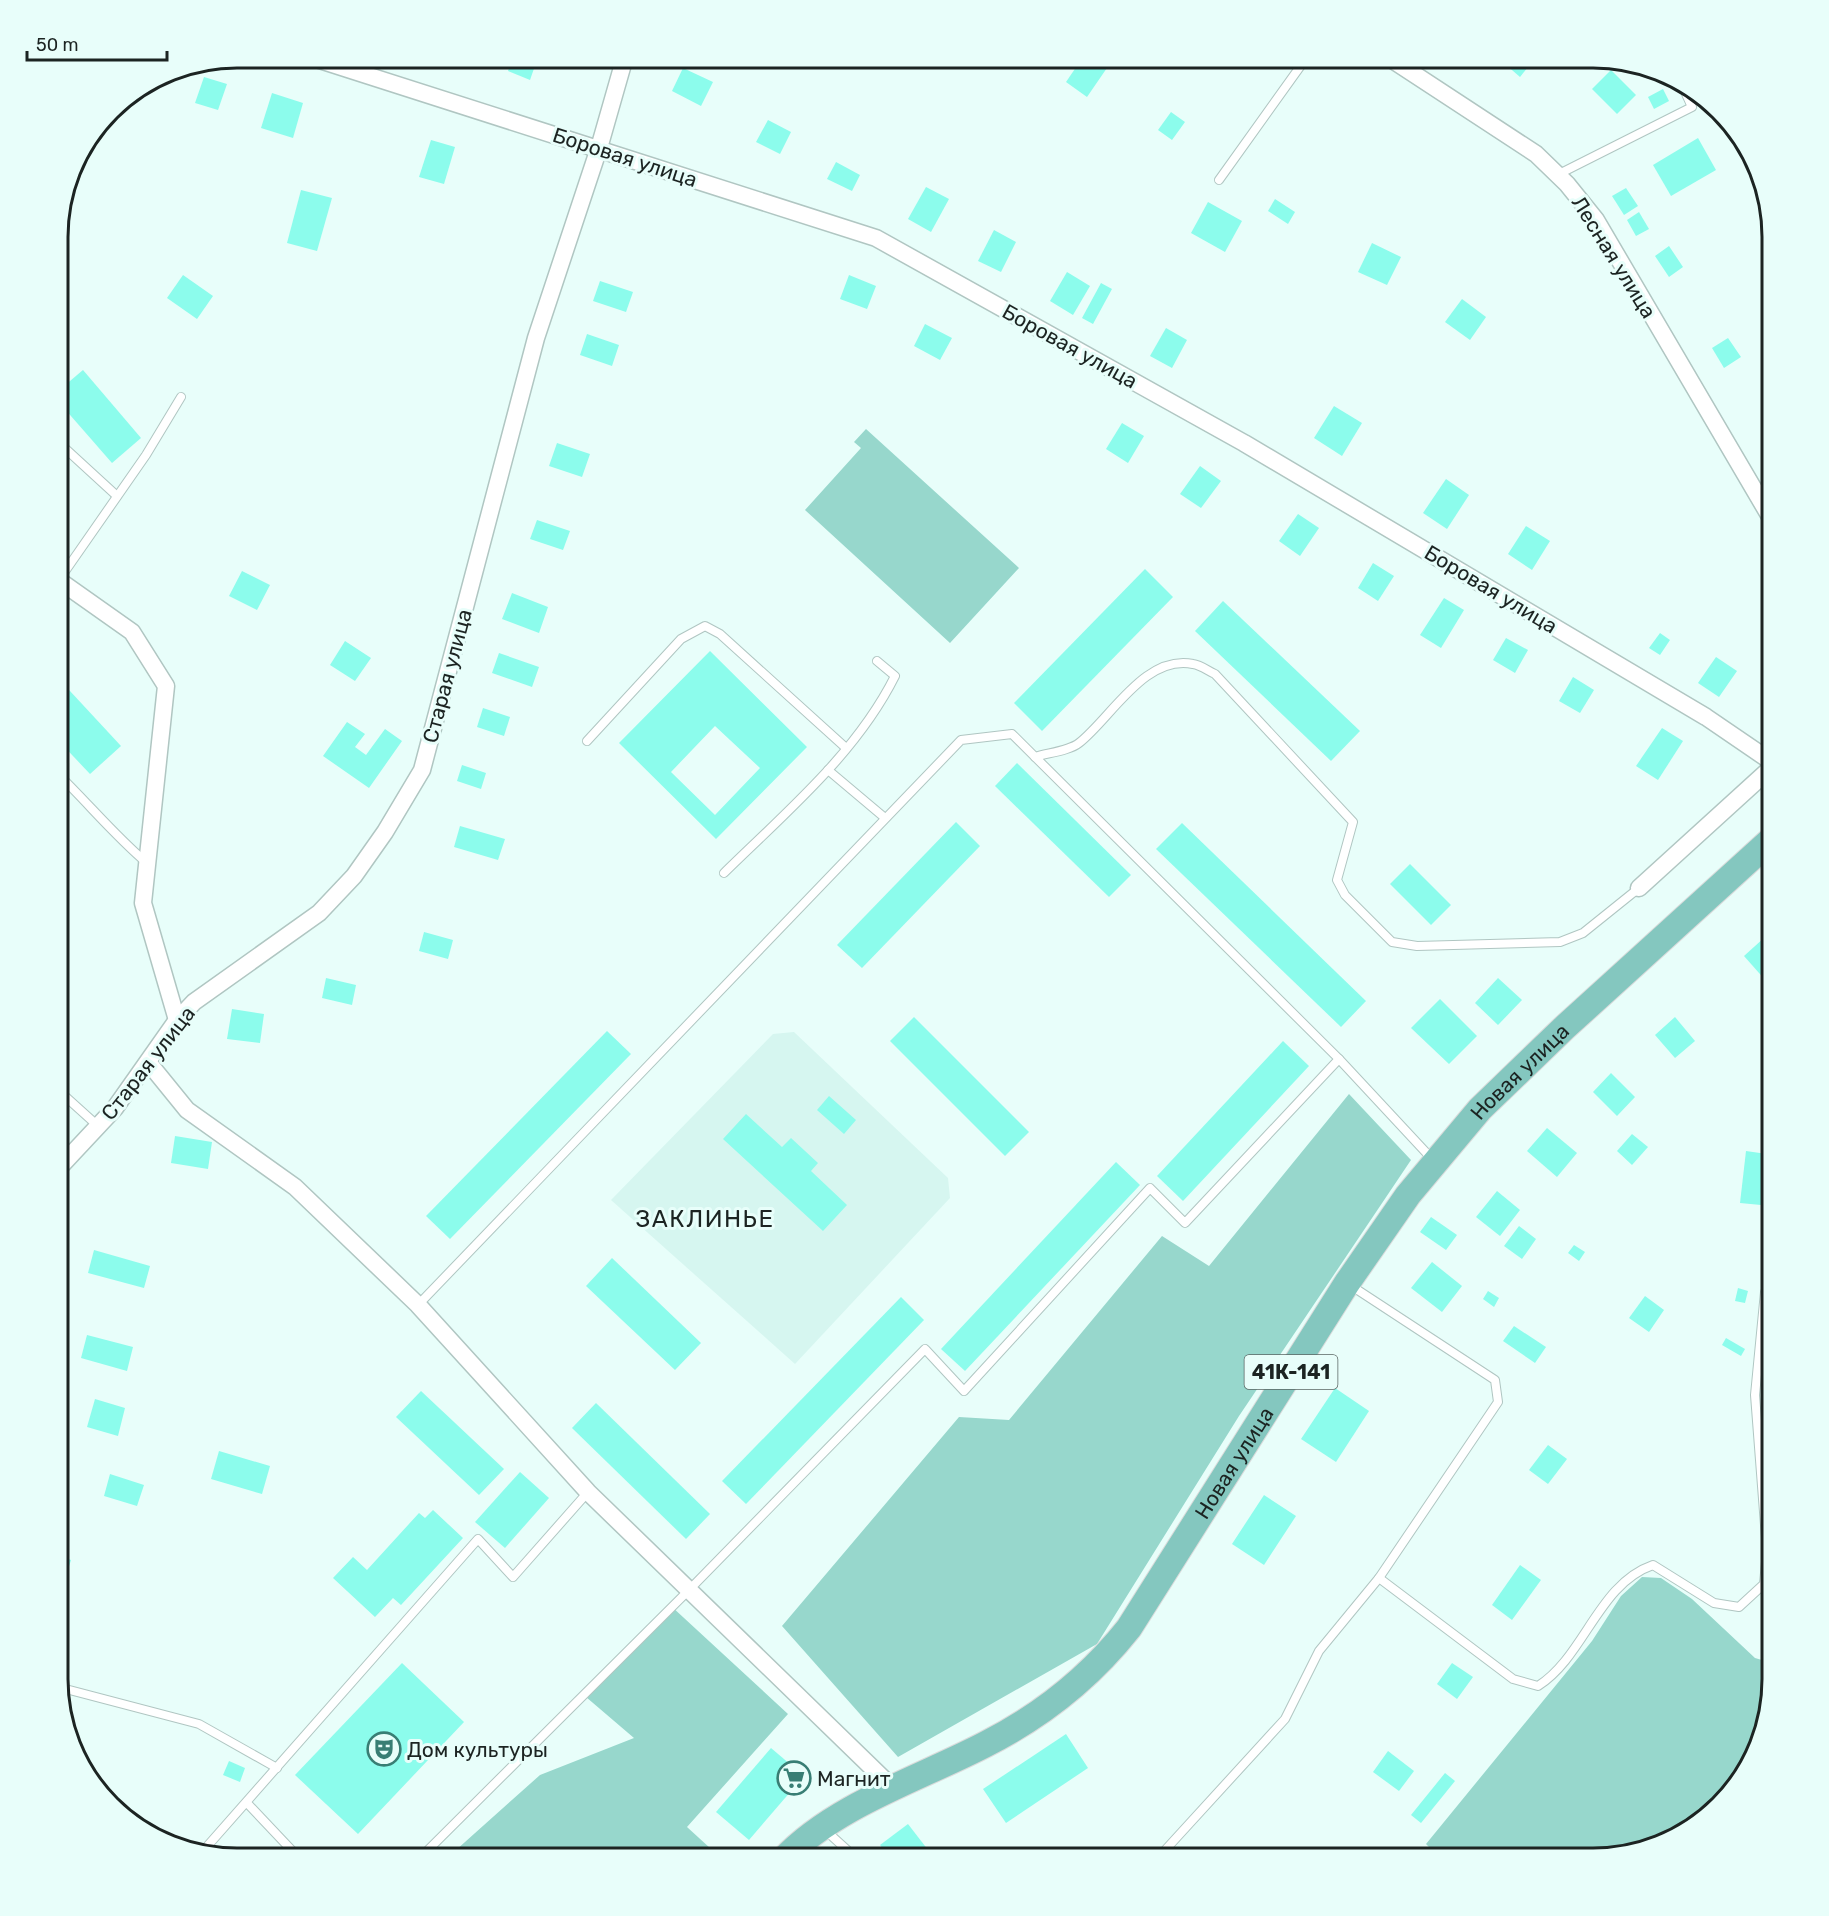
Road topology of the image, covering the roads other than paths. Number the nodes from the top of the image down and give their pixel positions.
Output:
1 (345, 68) edge
2 (622, 68) edge
3 (1299, 68) edge
4 (1405, 68) edge
5 (1688, 97) edge
6 (599, 148) junction
7 (1557, 175) junction
8 (1219, 180) dead end
9 (181, 397) dead end
10 (68, 451) edge
11 (117, 495) junction
12 (1762, 503) edge
13 (68, 566) edge
14 (68, 587) edge
15 (876, 661) dead end
16 (587, 741) dead end
17 (846, 748) junction
18 (1762, 755) edge
19 (1035, 757) junction
20 (828, 770) junction
21 (1762, 776) edge
22 (68, 784) edge
23 (885, 818) junction
24 (1762, 848) edge
25 (147, 863) junction
26 (724, 873) dead end
27 (1639, 888) joint
28 (177, 1020) junction
29 (1339, 1059) junction
30 (148, 1062) junction
31 (68, 1099) edge
32 (98, 1126) junction
33 (68, 1158) edge
34 (1436, 1163) junction
35 (1347, 1283) junction
36 (418, 1305) junction
37 (1762, 1323) edge
38 (1762, 1486) edge
39 (588, 1492) junction
40 (1379, 1578) junction
41 (1762, 1586) edge
42 (689, 1590) junction
43 (68, 1691) edge
44 (278, 1768) junction
45 (894, 1789) junction
46 (247, 1803) junction
47 (822, 1828) junction
48 (208, 1846) edge
49 (290, 1848) edge
50 (430, 1848) edge
51 (797, 1848) edge
52 (845, 1848) edge
53 (1167, 1848) edge

1 - 6 street, Боровая улица
2 - 6 street, Старая улица
3 - 8 lane
4 - 7 street, Лесная улица
5 - 7 lane
6 - 18 street, Боровая улица
6 - 28 street, Старая улица
7 - 12 street, Лесная улица
9 - 11 lane
10 - 11 lane
11 - 13 lane
14 - 25 street
15 - 17 lane
16 - 17 lane
17 - 20 lane
19 - 23 lane
19 - 27 lane
19 - 29 lane
20 - 23 lane
20 - 26 lane
21 - 27 street
22 - 25 lane
23 - 36 lane
24 - 34 main road, Новая улица / 41К-141
25 - 28 street
28 - 30 street, Старая улица
29 - 34 lane
29 - 42 lane
30 - 32 street, Старая улица
30 - 36 street
31 - 32 lane
32 - 33 street, Старая улица
34 - 35 main road, Новая улица / 41К-141
35 - 40 lane
35 - 45 main road, Новая улица / 41К-141
36 - 39 street
37 - 38 lane
39 - 42 street
39 - 44 lane
40 - 41 lane
40 - 53 lane
42 - 45 street
42 - 50 lane
43 - 44 lane
44 - 46 lane
45 - 47 main road, Новая улица / 41К-141
46 - 48 lane
46 - 49 lane
47 - 51 main road, Новая улица / 41К-141
47 - 52 lane

